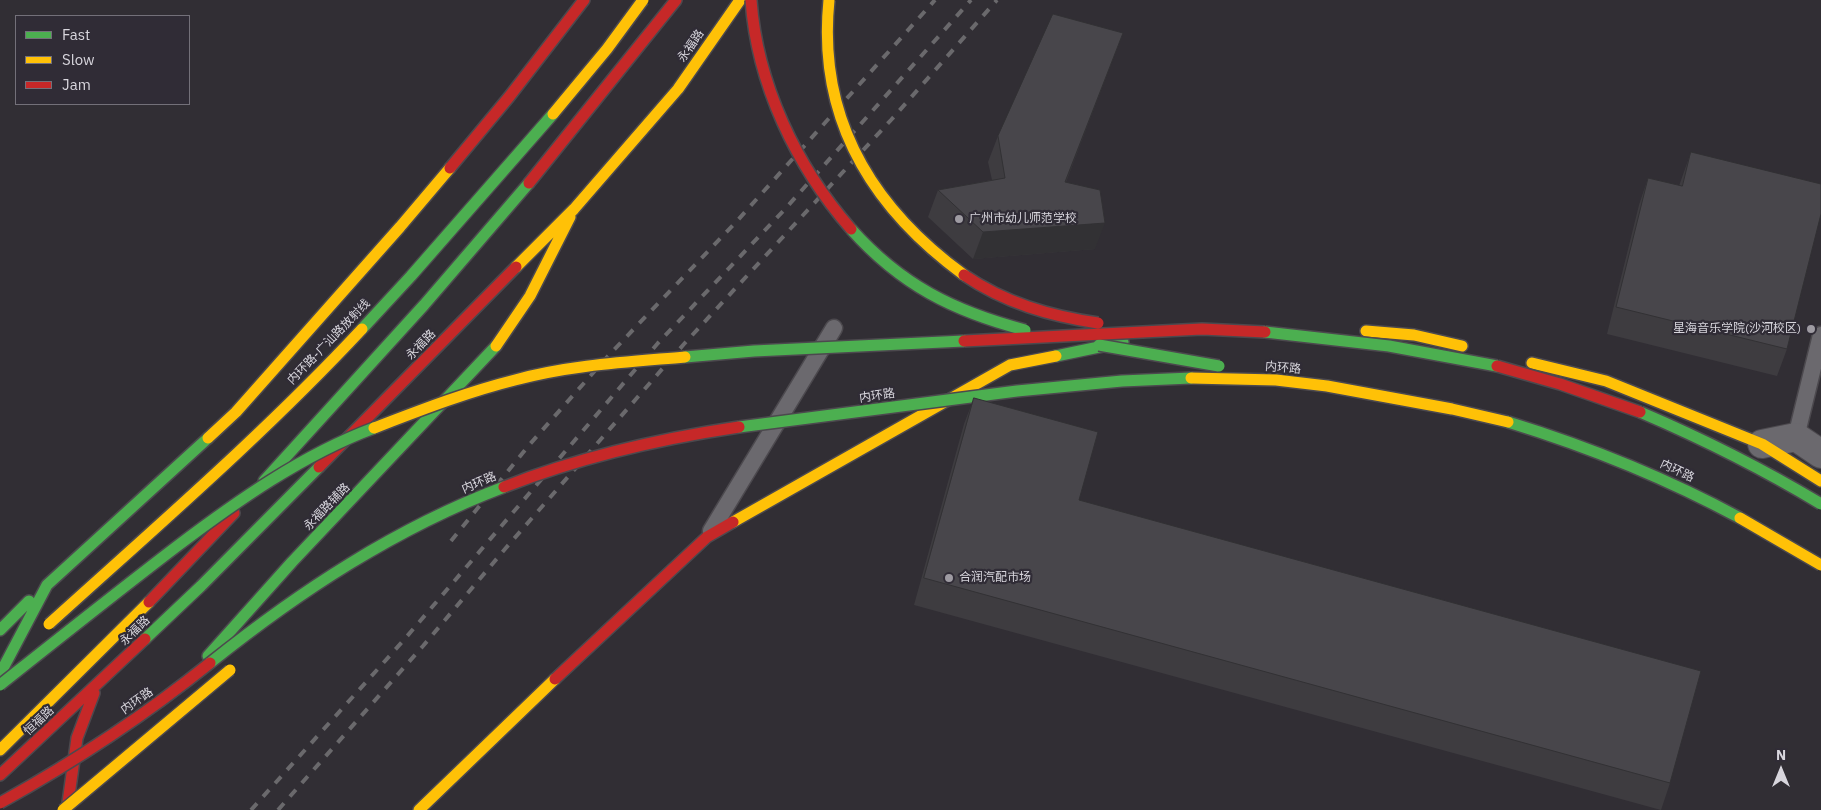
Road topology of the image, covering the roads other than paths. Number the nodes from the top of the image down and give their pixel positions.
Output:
1 (584, 0) edge
2 (643, 0) edge
3 (676, 0) edge
4 (740, 0) edge
5 (751, 0) edge
6 (829, 0) edge
7 (574, 210) junction
8 (834, 328) dead end
9 (1202, 329) junction
10 (1821, 335) edge
11 (1472, 349) dead end
12 (1491, 353) dead end
13 (1347, 388) junction
14 (1796, 437) junction
15 (1762, 444) junction
16 (1821, 454) edge
17 (1821, 481) edge
18 (1821, 504) edge
19 (707, 537) junction
20 (373, 550) junction
21 (1821, 565) edge
22 (46, 584) junction
23 (291, 617) dead end
24 (0, 630) edge
25 (43, 630) dead end
26 (28, 643) dead end
27 (237, 664) dead end
28 (0, 669) edge
29 (0, 674) edge
30 (0, 685) edge
31 (96, 686) junction
32 (0, 750) edge
33 (0, 775) edge
34 (0, 802) edge
35 (63, 810) edge
36 (67, 810) edge
37 (79, 810) edge
38 (418, 810) edge

1 - 22 main road
2 - 25 main road, 内环路-广汕路放射线, bridge
3 - 32 main road, bridge
4 - 7 main road, 永福路
5 - 13 main road, bridge
6 - 9 main road, bridge
7 - 31 main road, 永福路
7 - 37 main road, 永福路辅路
8 - 19 lane
9 - 18 main road, bridge
9 - 30 main road, bridge
10 - 14 lane
11 - 19 main road
12 - 15 main road
13 - 20 main road, 内环路, bridge
13 - 21 main road, 内环路, bridge
14 - 15 street
14 - 16 street
15 - 17 main road
19 - 38 main road
20 - 23 main road, bridge
20 - 34 main road, 内环路, bridge
22 - 24 main road
22 - 29 main road
26 - 28 main road
27 - 35 main road, bridge
31 - 33 main road, 恒福路
31 - 36 main road

